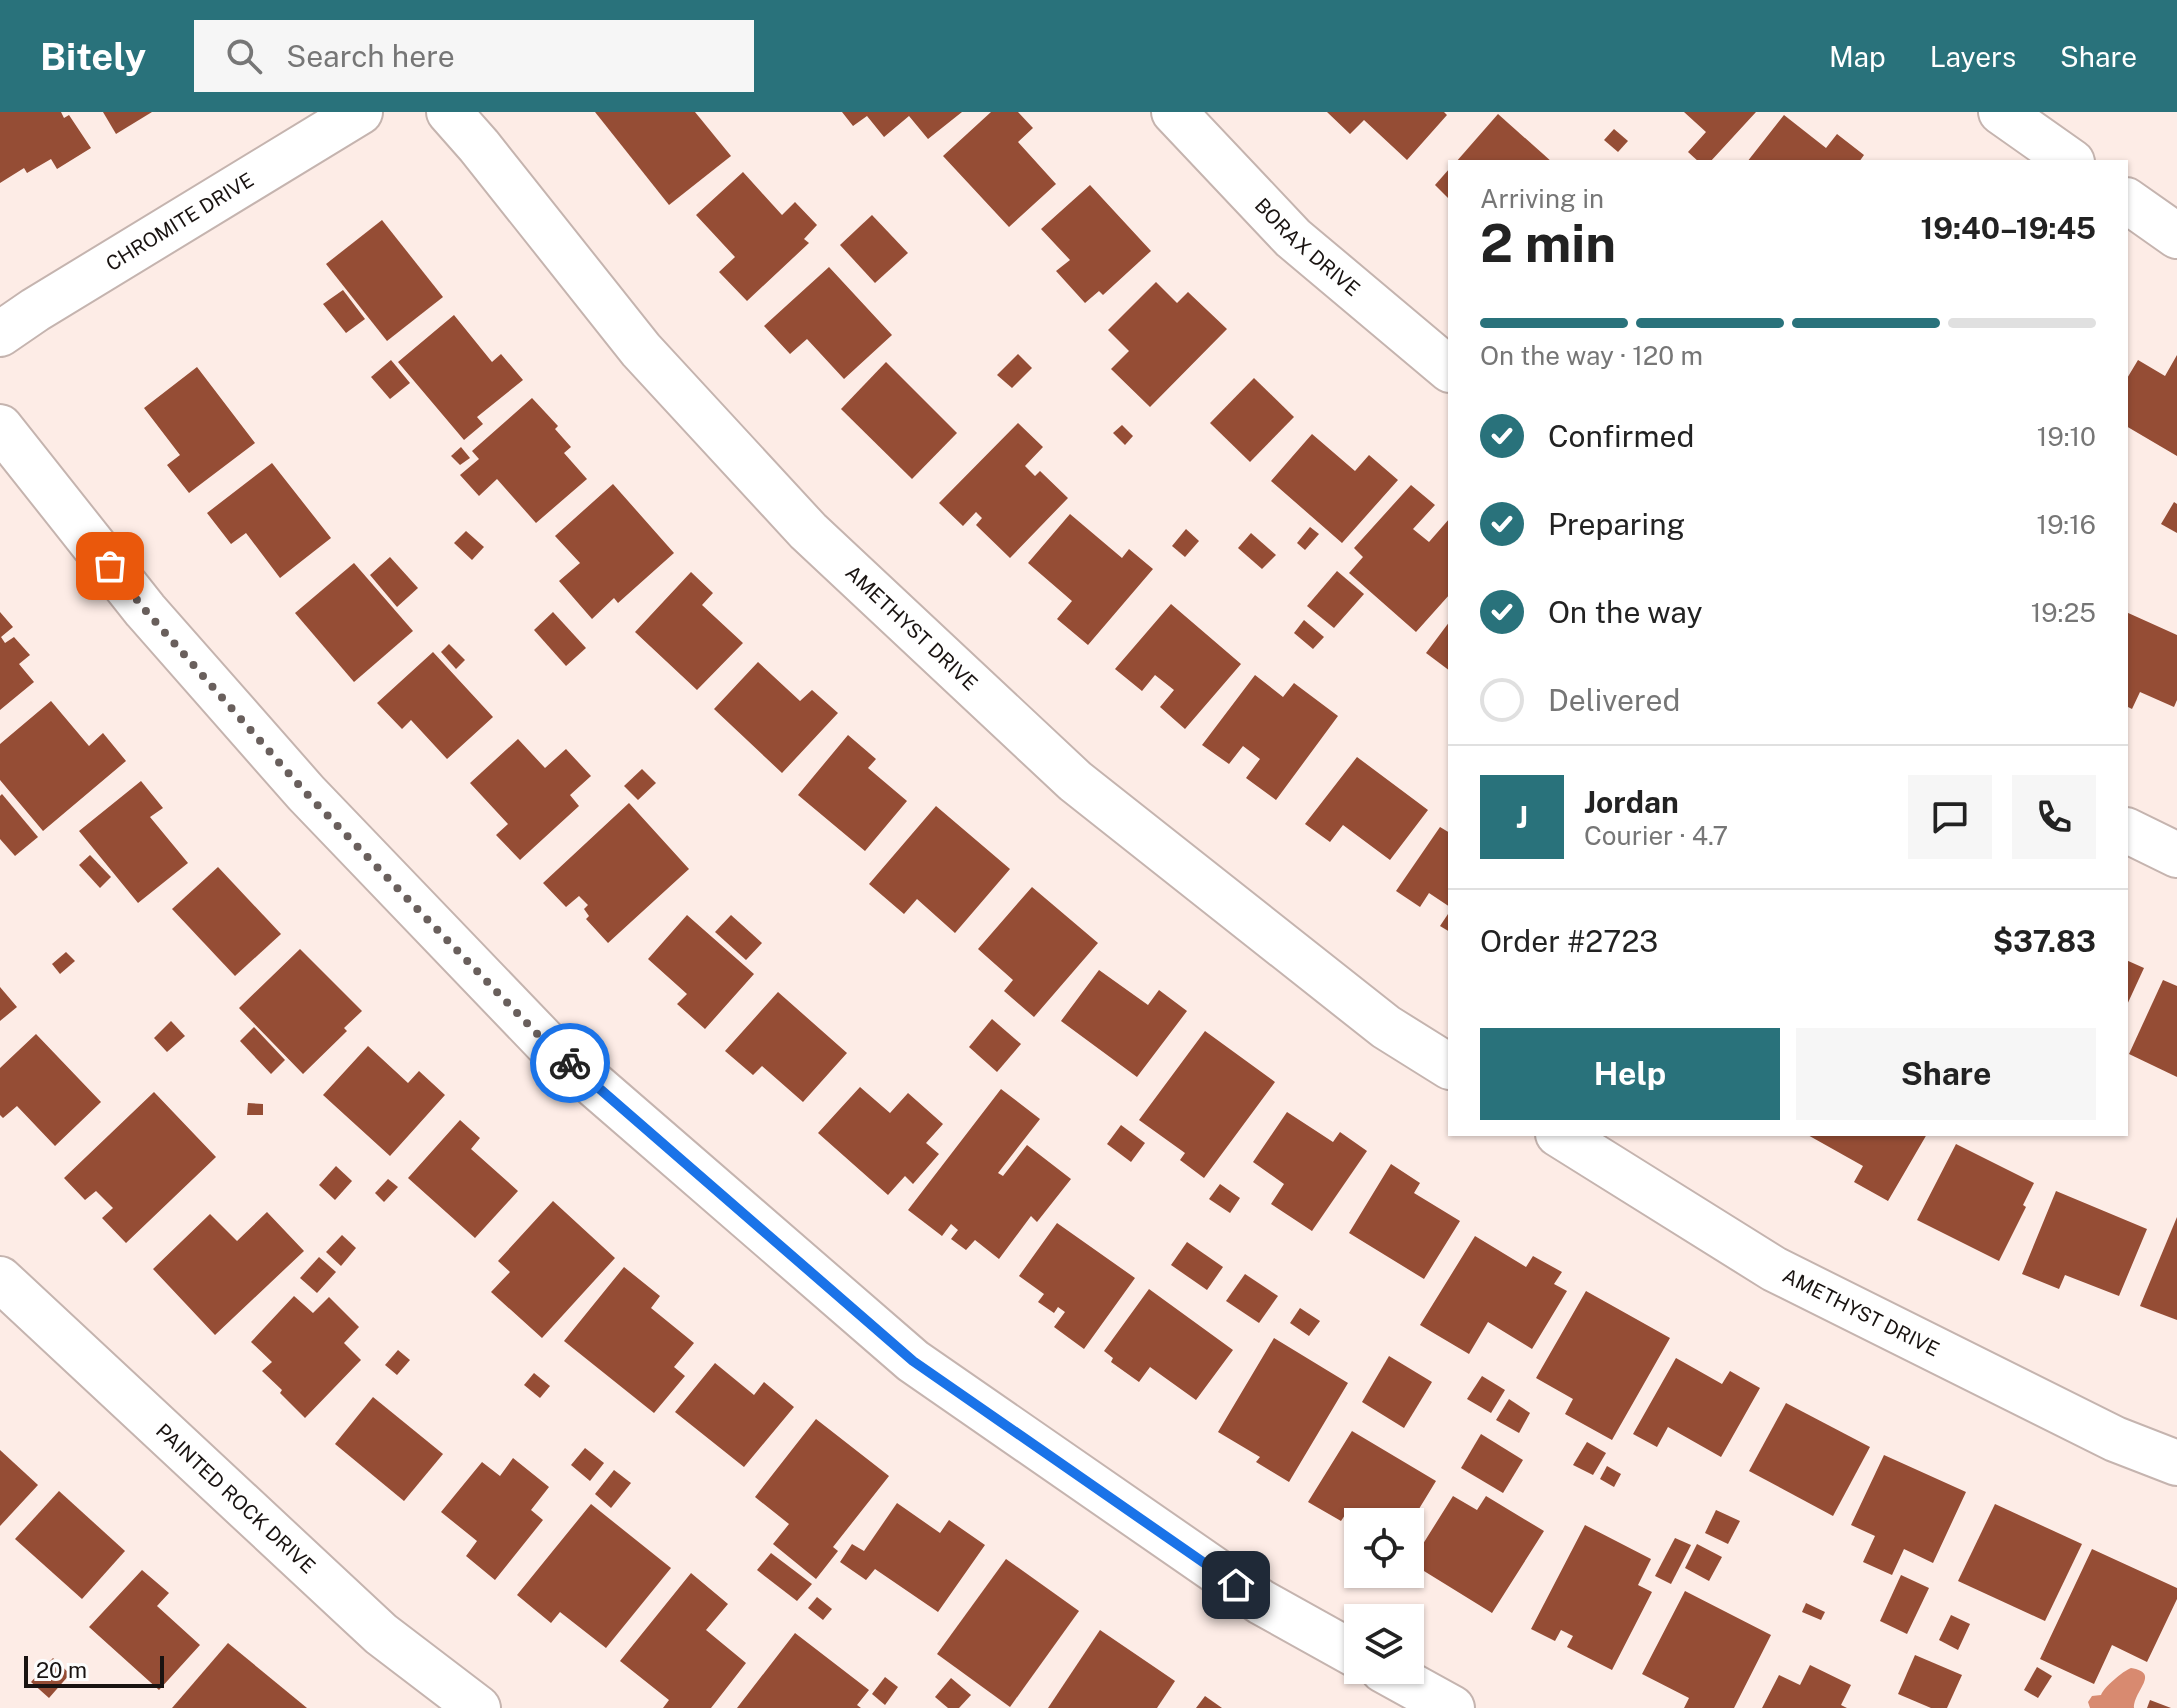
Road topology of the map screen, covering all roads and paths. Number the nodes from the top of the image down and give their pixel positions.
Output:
1 (360, 112) edge
2 (449, 112) edge
3 (1174, 112) edge
4 (2001, 112) edge
5 (2069, 160) edge
6 (2128, 201) edge
7 (2177, 236) edge
8 (0, 334) edge
9 (1448, 368) edge
10 (0, 427) edge
11 (2128, 831) edge
12 (2177, 855) edge
13 (1448, 1066) edge
14 (1561, 1136) edge
15 (0, 1279) edge
16 (2177, 1463) edge
17 (1344, 1648) edge
18 (1408, 1684) edge
19 (478, 1708) edge
20 (1452, 1708) edge

1 - 8 street, CHROMITE DRIVE
2 - 13 street, AMETHYST DRIVE
3 - 9 street, BORAX DRIVE
4 - 5 street
6 - 7 street
10 - 17 street
11 - 12 street
14 - 16 street, AMETHYST DRIVE
15 - 19 street, PAINTED ROCK DRIVE
18 - 20 street

